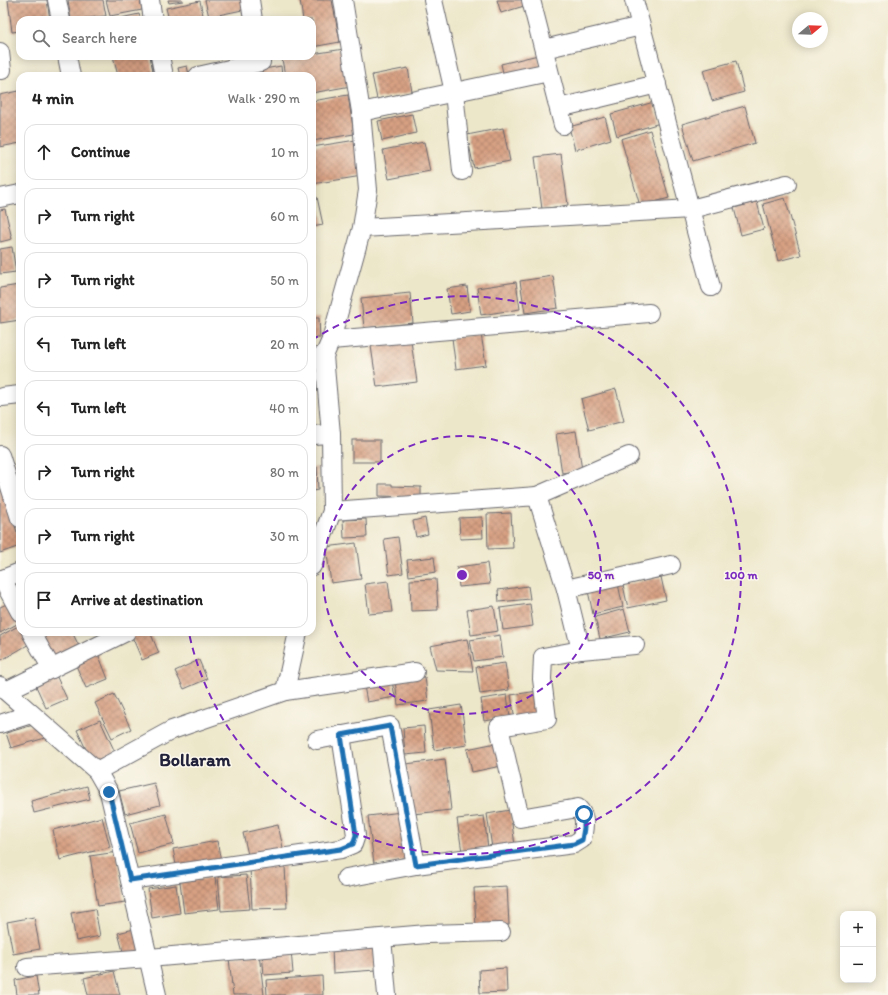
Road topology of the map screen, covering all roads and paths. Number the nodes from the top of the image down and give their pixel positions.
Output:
1 (57, 0) edge
2 (150, 0) edge
3 (250, 0) edge
4 (343, 0) edge
5 (433, 0) edge
6 (531, 0) edge
7 (634, 0) edge
8 (60, 16) edge
9 (152, 16) edge
10 (253, 16) edge
11 (641, 26) junction
12 (544, 49) junction
13 (0, 52) edge
14 (68, 60) edge
15 (161, 60) edge
16 (261, 60) edge
17 (0, 70) edge
18 (70, 72) edge
19 (163, 72) edge
20 (216, 72) edge
21 (550, 72) junction
22 (657, 84) junction
23 (454, 92) junction
24 (361, 112) junction
25 (462, 171) dead end
26 (787, 184) dead end
27 (16, 195) edge
28 (0, 198) edge
29 (691, 209) junction
30 (362, 228) junction
31 (711, 287) dead end
32 (650, 313) dead end
33 (331, 340) junction
34 (318, 357) edge
35 (16, 395) edge
36 (1, 396) edge
37 (331, 434) junction
38 (316, 436) edge
39 (0, 455) edge
40 (629, 456) dead end
41 (537, 496) junction
42 (16, 505) edge
43 (332, 511) junction
44 (316, 553) edge
45 (671, 565) dead end
46 (16, 573) edge
47 (1, 579) edge
48 (566, 589) junction
49 (16, 605) edge
50 (33, 636) edge
51 (118, 636) edge
52 (297, 636) edge
53 (635, 645) dead end
54 (581, 650) junction
55 (52, 669) junction
56 (415, 672) dead end
57 (3, 689) edge
58 (285, 691) junction
59 (31, 714) junction
60 (0, 724) edge
61 (341, 735) junction
62 (317, 740) dead end
63 (97, 772) junction
64 (416, 865) junction
65 (346, 878) dead end
66 (130, 880) junction
67 (501, 932) dead end
68 (382, 938) junction
69 (149, 958) junction
70 (27, 968) dead end
71 (157, 995) edge
72 (387, 995) edge

1 - 8 street
2 - 9 street
3 - 10 street
4 - 24 street
5 - 23 street
6 - 12 street
7 - 11 street
11 - 12 street
11 - 22 street
12 - 21 street
13 - 17 street
14 - 18 street
15 - 19 street
16 - 20 street
21 - 22 street
21 - 23 street
22 - 29 street
23 - 24 street
23 - 25 street
24 - 30 street
26 - 29 street
27 - 28 street
29 - 30 street
29 - 31 street
30 - 33 street
32 - 33 street
33 - 34 street
34 - 37 street
35 - 36 street
37 - 38 street
37 - 43 street
39 - 42 street
40 - 41 street
41 - 43 street
41 - 48 street
43 - 44 street
45 - 48 street
46 - 47 street
47 - 49 street
48 - 54 street
50 - 55 street
51 - 55 street
52 - 58 street
53 - 54 street
54 - 64 street
55 - 57 street
56 - 58 street
57 - 59 street
58 - 63 street
59 - 60 street
59 - 63 street
61 - 62 street
61 - 64 street
61 - 66 street
63 - 66 street
64 - 65 street
66 - 69 street
67 - 68 street
68 - 69 street
68 - 72 street
69 - 70 street
69 - 71 street

